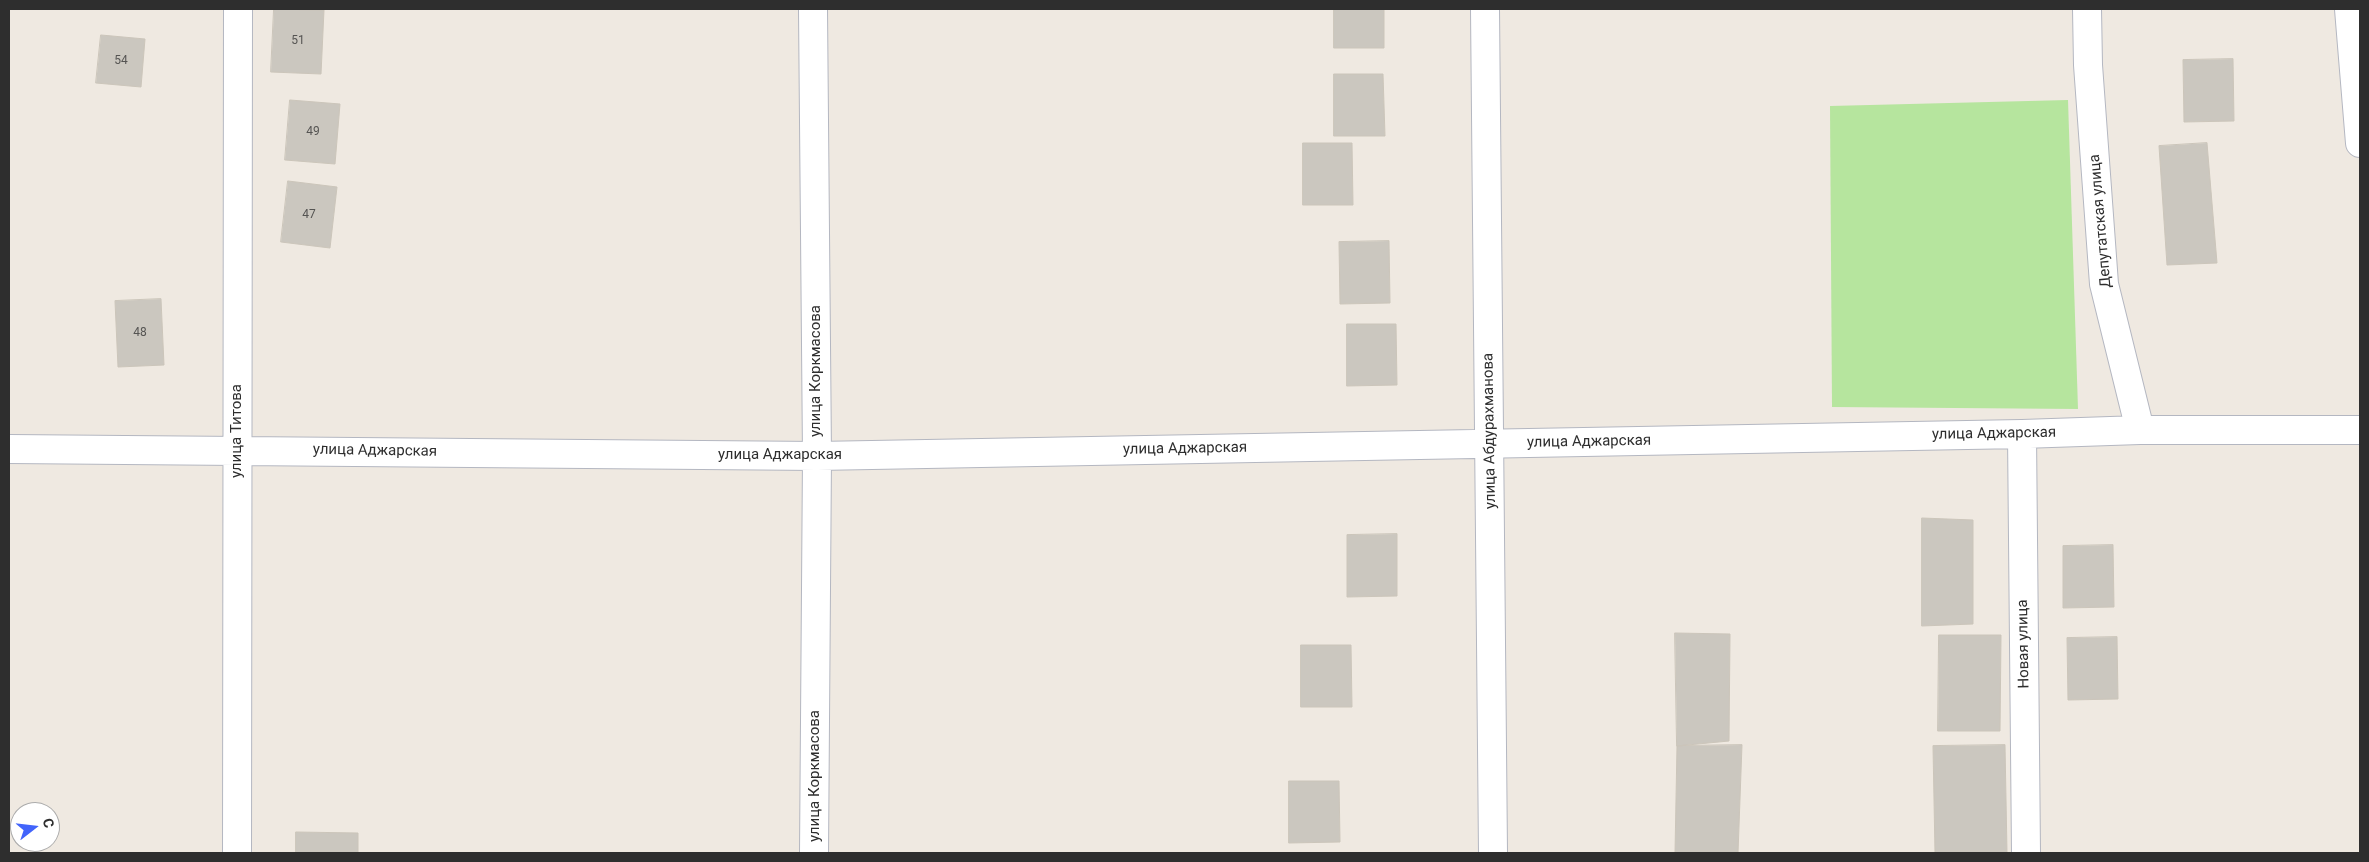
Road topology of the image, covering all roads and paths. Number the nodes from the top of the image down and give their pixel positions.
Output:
1 (238, 9) edge
2 (813, 9) edge
3 (1485, 9) edge
4 (2087, 9) edge
5 (2349, 9) edge
6 (2360, 142) edge
7 (2140, 430) junction
8 (2360, 430) edge
9 (2022, 434) junction
10 (1490, 443) junction
11 (9, 449) edge
12 (236, 450) junction
13 (817, 456) junction
14 (237, 853) edge
15 (814, 853) edge
16 (1493, 853) edge
17 (2026, 853) edge

1 - 12 street, улица Титова
2 - 13 street, улица Коркмасова
3 - 10 street, улица Абдурахманова
4 - 7 street, Депутатская улица
5 - 6 street
7 - 8 street, улица Аджарская
7 - 9 street, улица Аджарская
9 - 10 street, улица Аджарская
9 - 17 street, Новая улица
10 - 13 street, улица Аджарская
10 - 16 street, улица Абдурахманова
11 - 12 street, улица Аджарская
12 - 13 street, улица Аджарская
12 - 14 street, улица Титова
13 - 15 street, улица Коркмасова

